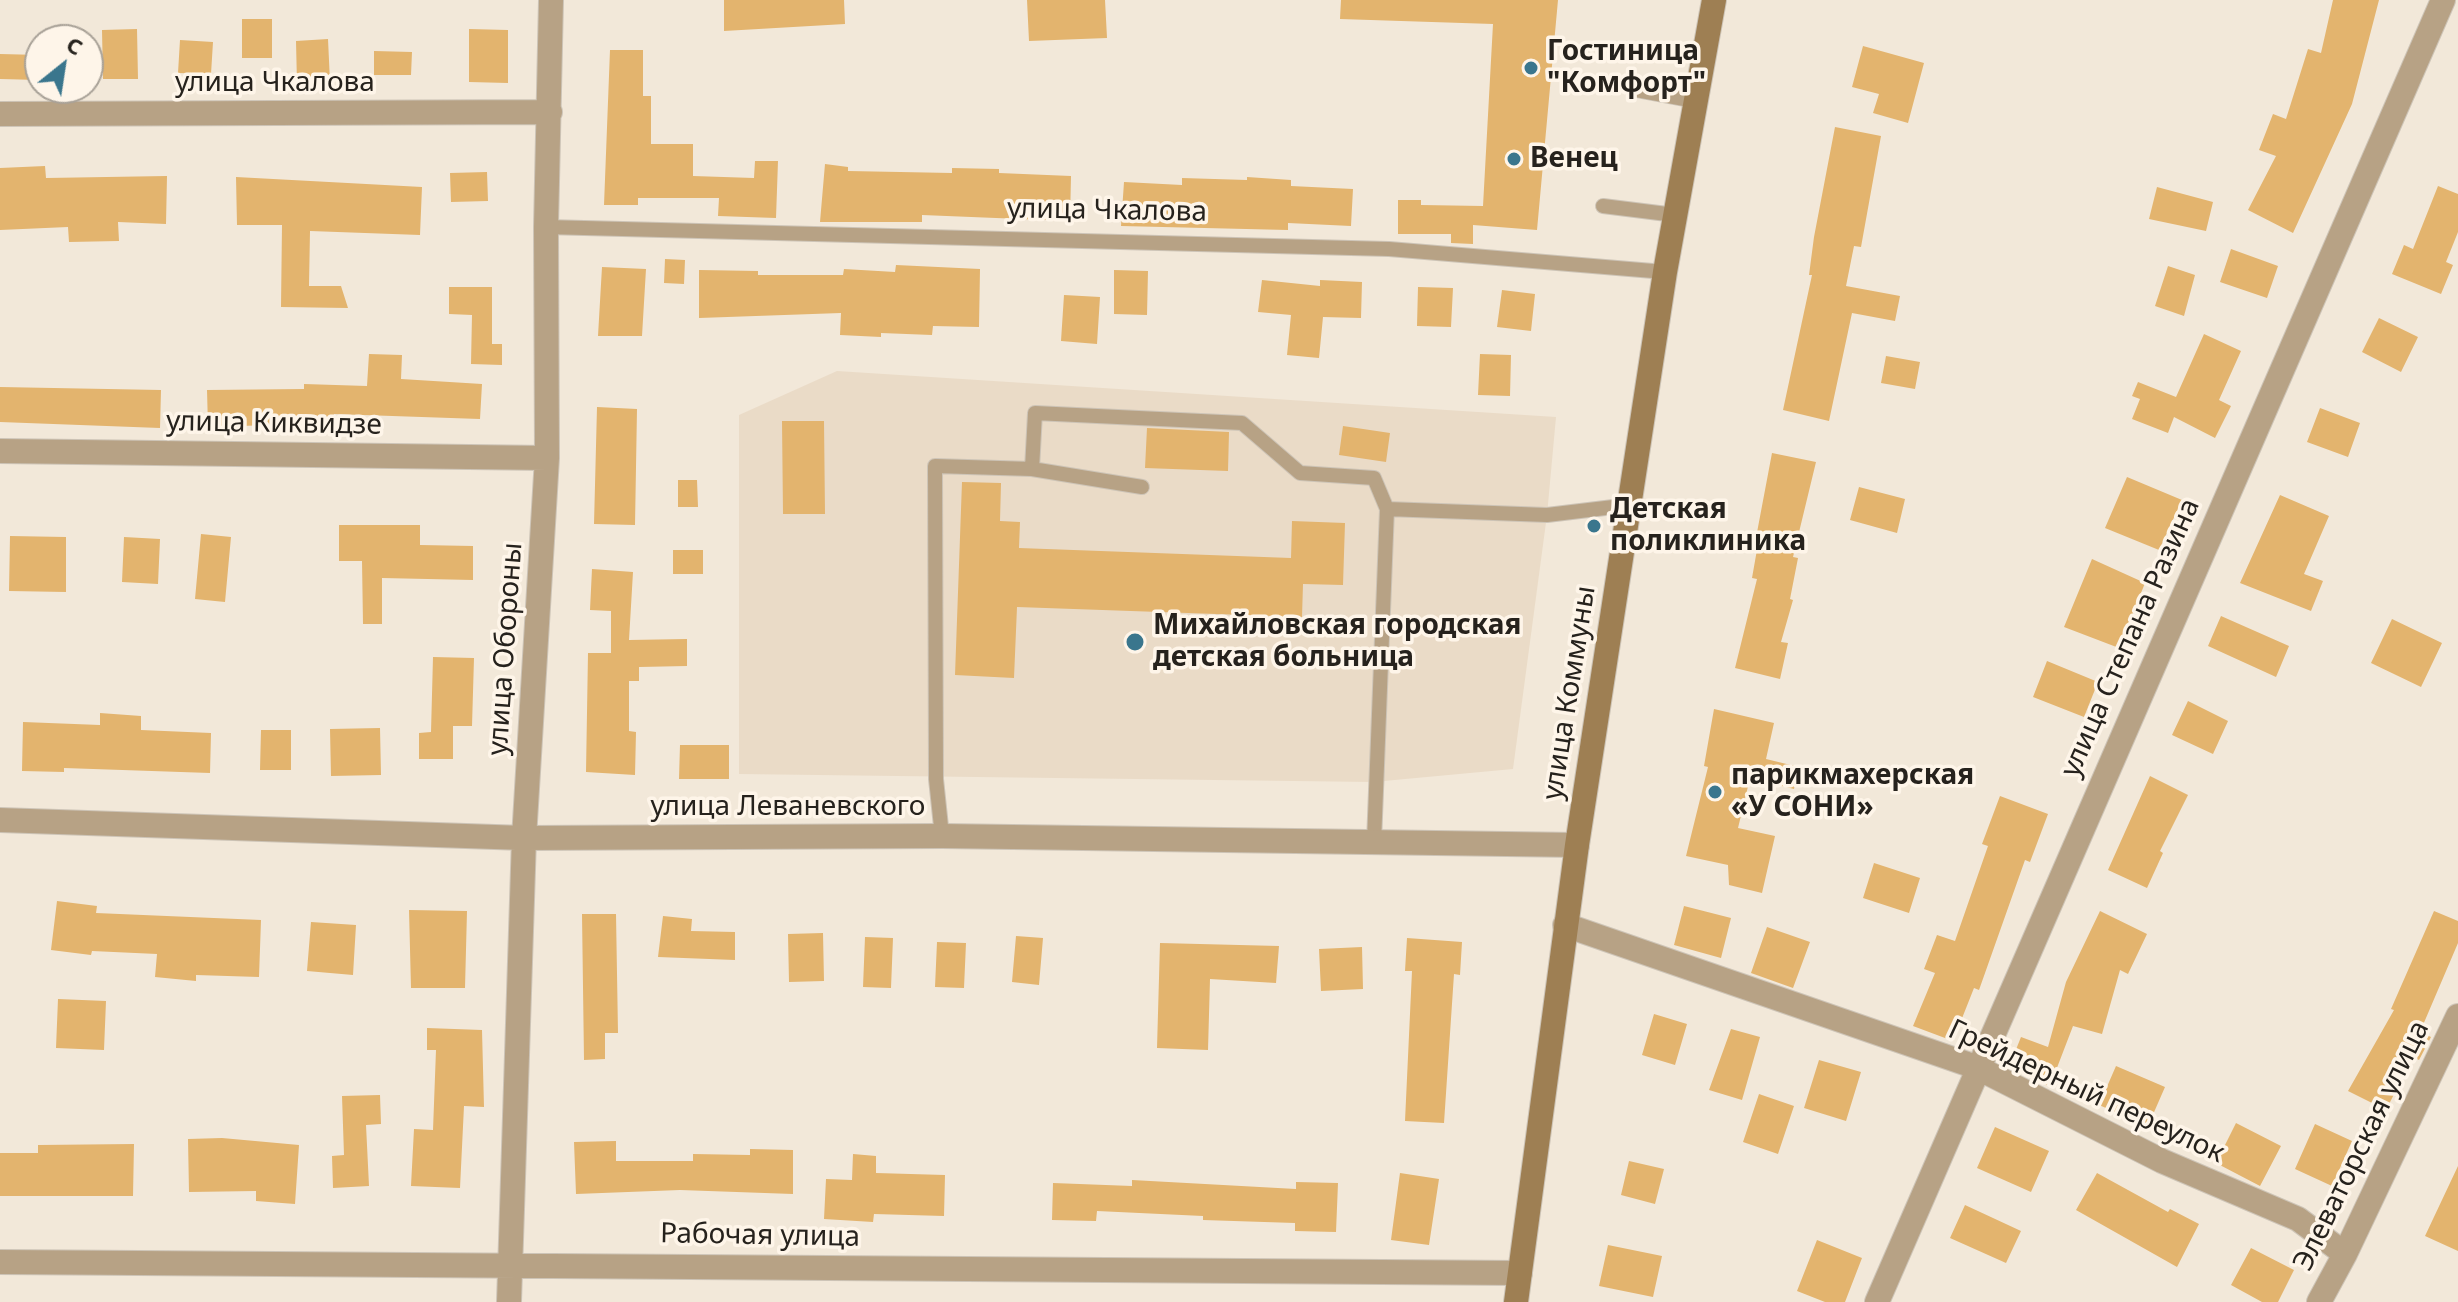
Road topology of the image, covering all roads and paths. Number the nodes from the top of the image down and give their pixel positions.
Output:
1 (551, 0) edge
2 (1714, 0) edge
3 (2443, 0) edge
4 (1631, 89) dead end
5 (1695, 101) junction
6 (550, 112) junction
7 (0, 114) edge
8 (1603, 206) dead end
9 (1675, 215) junction
10 (546, 227) junction
11 (1665, 272) junction
12 (0, 451) edge
13 (547, 458) junction
14 (1032, 469) junction
15 (1142, 487) dead end
16 (1630, 505) junction
17 (1387, 509) junction
18 (0, 820) edge
19 (942, 836) junction
20 (524, 838) junction
21 (1374, 842) junction
22 (1577, 845) junction
23 (1565, 925) junction
24 (2458, 1016) edge
25 (1976, 1067) junction
26 (2345, 1254) junction
27 (0, 1262) edge
28 (509, 1263) junction
29 (1520, 1273) junction
30 (509, 1302) edge
31 (1516, 1302) edge
32 (1877, 1302) edge
33 (2319, 1302) edge

1 - 6 street, улица Обороны
2 - 5 street, улица Коммуны
3 - 25 street, улица Степана Разина
4 - 5 lane
5 - 9 street, улица Коммуны
6 - 7 street, улица Чкалова
6 - 10 street, улица Обороны
8 - 9 lane
9 - 11 street, улица Коммуны
10 - 11 lane, улица Чкалова
10 - 13 street, улица Обороны
11 - 16 street, улица Коммуны
12 - 13 street, улица Киквидзе
13 - 20 street, улица Обороны
14 - 15 lane
14 - 17 lane
14 - 19 lane
16 - 17 lane
16 - 22 street, улица Коммуны
17 - 21 lane
18 - 20 street, улица Леваневского
19 - 20 street, улица Леваневского
19 - 21 street, улица Леваневского
20 - 28 street, улица Обороны
21 - 22 street, улица Леваневского
22 - 23 street, улица Коммуны
23 - 25 street, Грейдерный переулок
23 - 29 street, улица Коммуны
24 - 26 street, Элеваторская улица
25 - 26 street, Грейдерный переулок
25 - 32 street, улица Степана Разина
26 - 33 street, Элеваторская улица
27 - 28 street, Рабочая улица
28 - 29 street, Рабочая улица
28 - 30 street, улица Обороны
29 - 31 street, улица Коммуны

